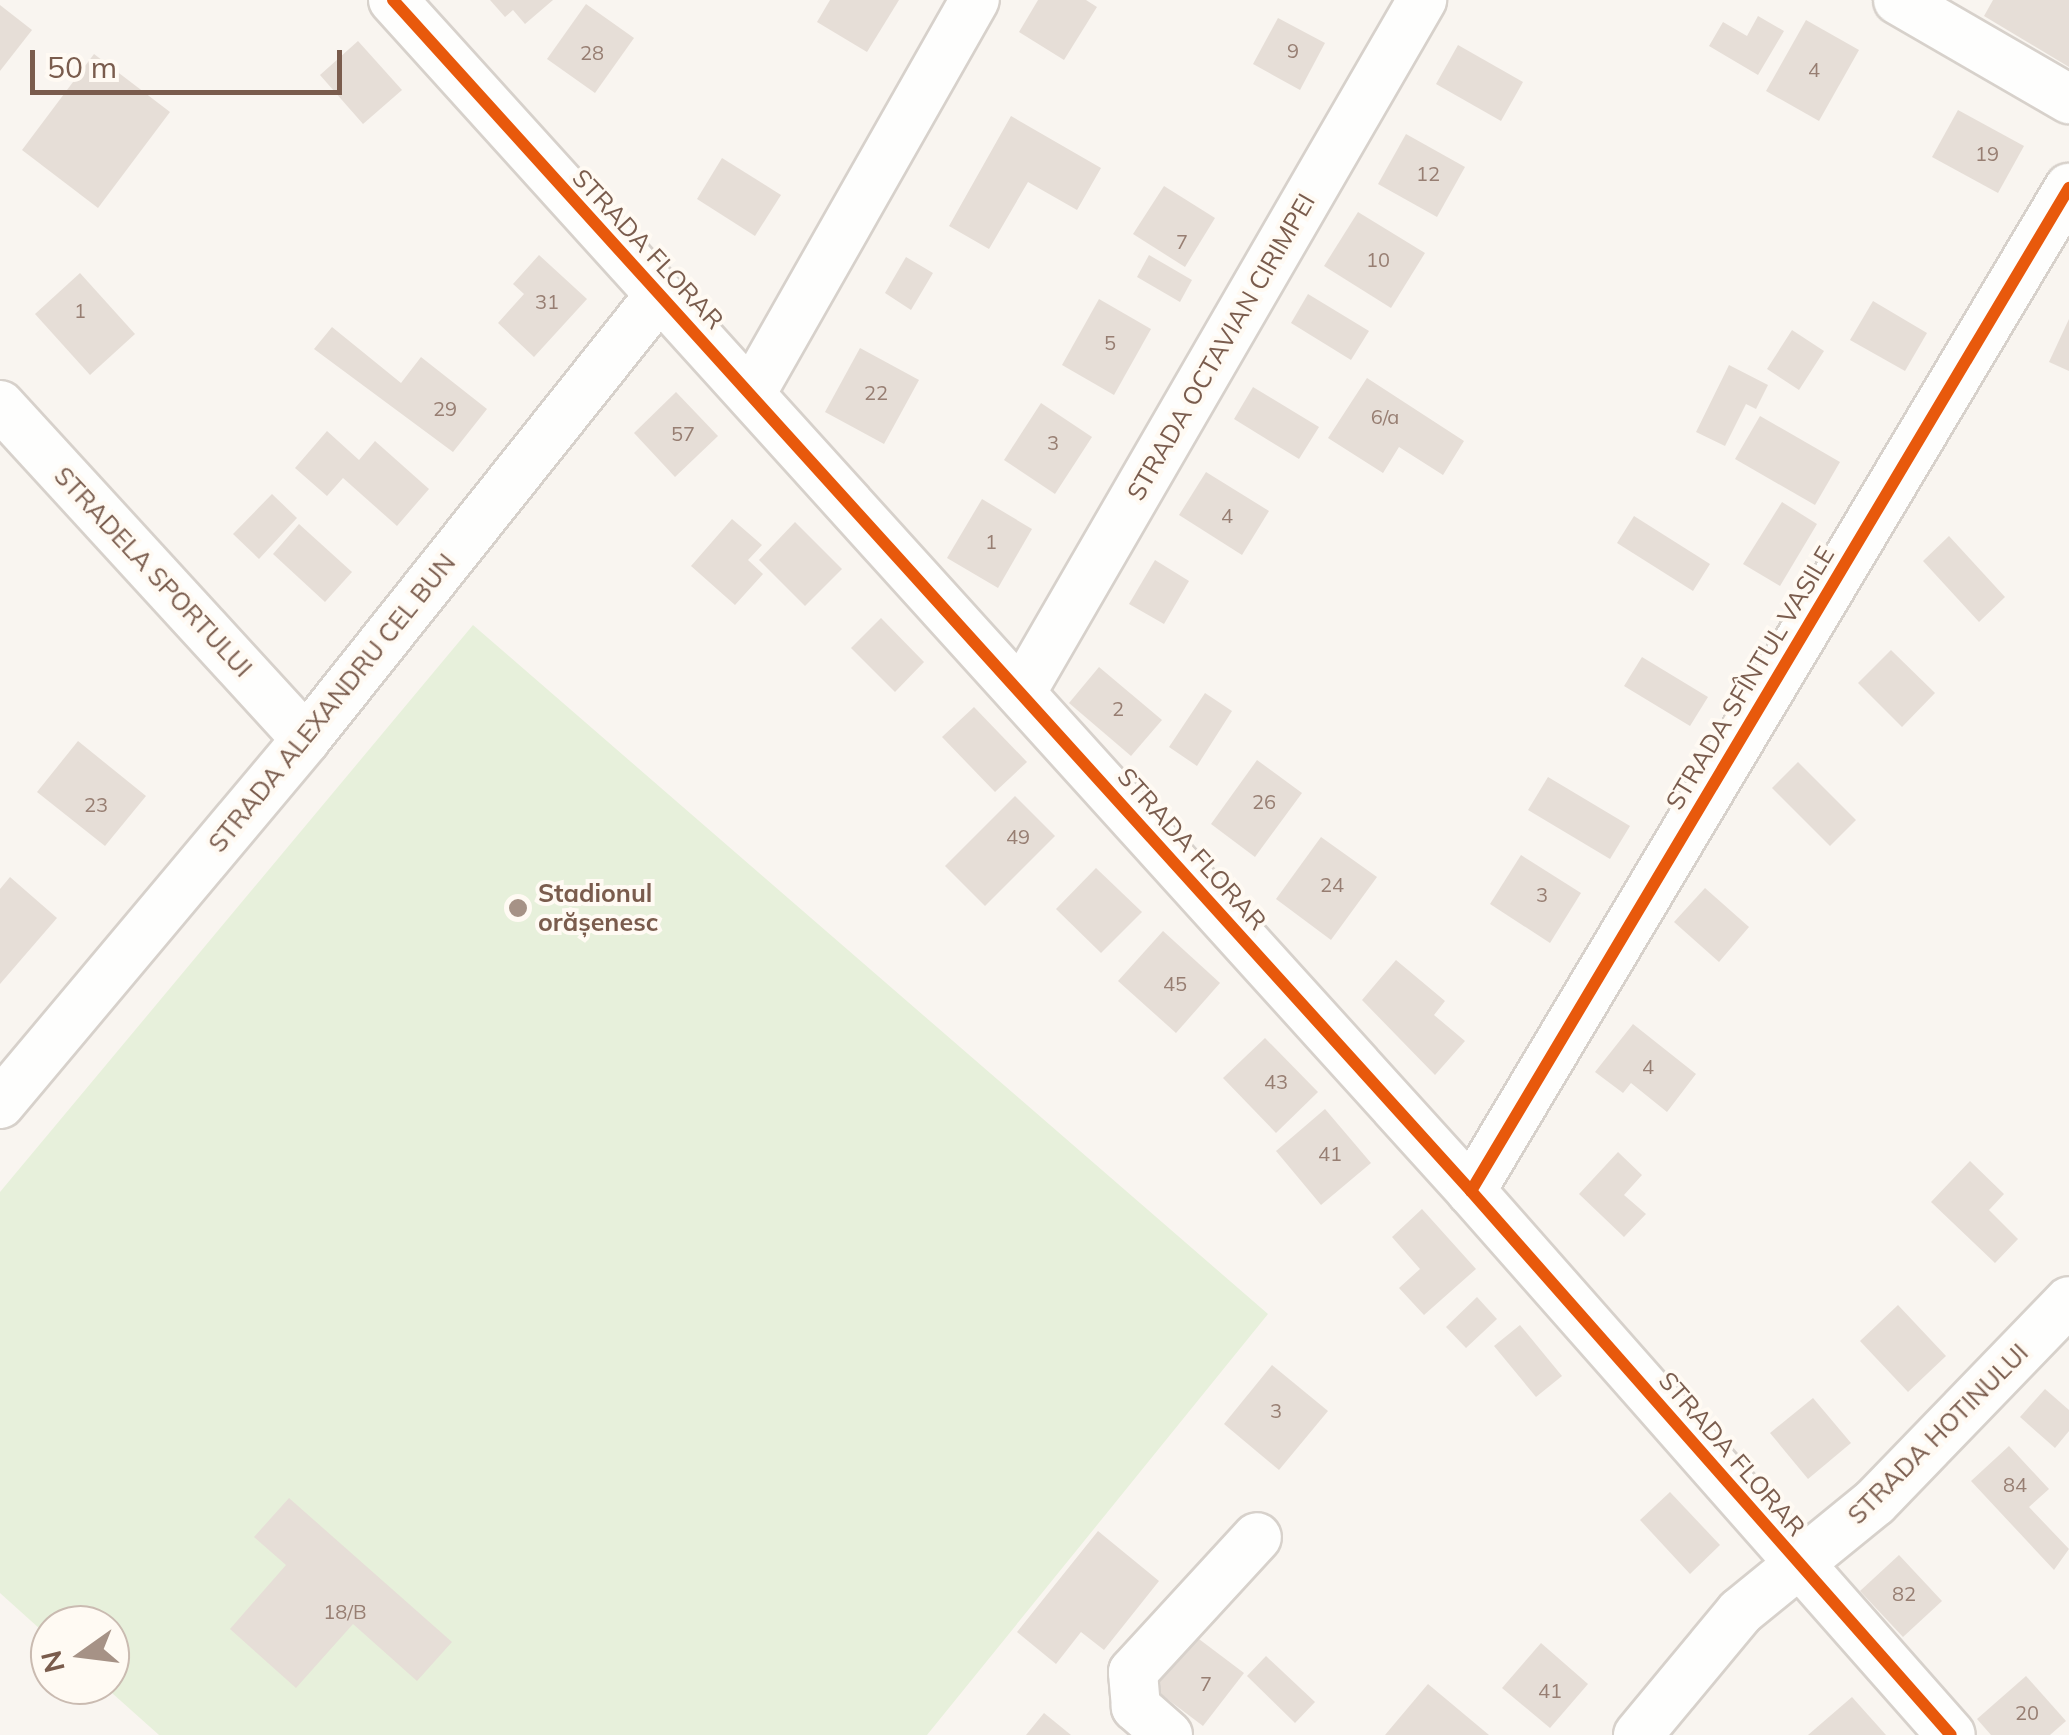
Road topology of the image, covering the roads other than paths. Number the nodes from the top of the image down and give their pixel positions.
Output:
1 (393, 0) edge
2 (974, 0) edge
3 (1422, 0) edge
4 (1898, 0) edge
5 (2069, 99) edge
6 (2069, 188) edge
7 (658, 297) junction
8 (752, 392) junction
9 (0, 406) edge
10 (1021, 693) junction
11 (306, 739) junction
12 (0, 1104) edge
13 (1470, 1191) junction
14 (2069, 1301) edge
15 (1257, 1537) dead end
16 (1796, 1561) junction
17 (1168, 1735) edge
18 (1638, 1735) edge
19 (1951, 1735) edge

1 - 7 street, STRADA FLORAR
2 - 8 street
3 - 10 street, STRADA OCTAVIAN CIRIMPEI
4 - 5 street
6 - 13 street, STRADA SFÎNTUL VASILE
7 - 8 street, STRADA FLORAR
7 - 11 street, STRADA ALEXANDRU CEL BUN
8 - 10 street, STRADA FLORAR
9 - 11 street, STRADELA SPORTULUI
10 - 13 street, STRADA FLORAR
11 - 12 street, STRADA ALEXANDRU CEL BUN
13 - 16 street, STRADA FLORAR
14 - 16 street, STRADA HOTINULUI
15 - 17 street
16 - 18 street, STRADA HOTINULUI
16 - 19 street, STRADA FLORAR

